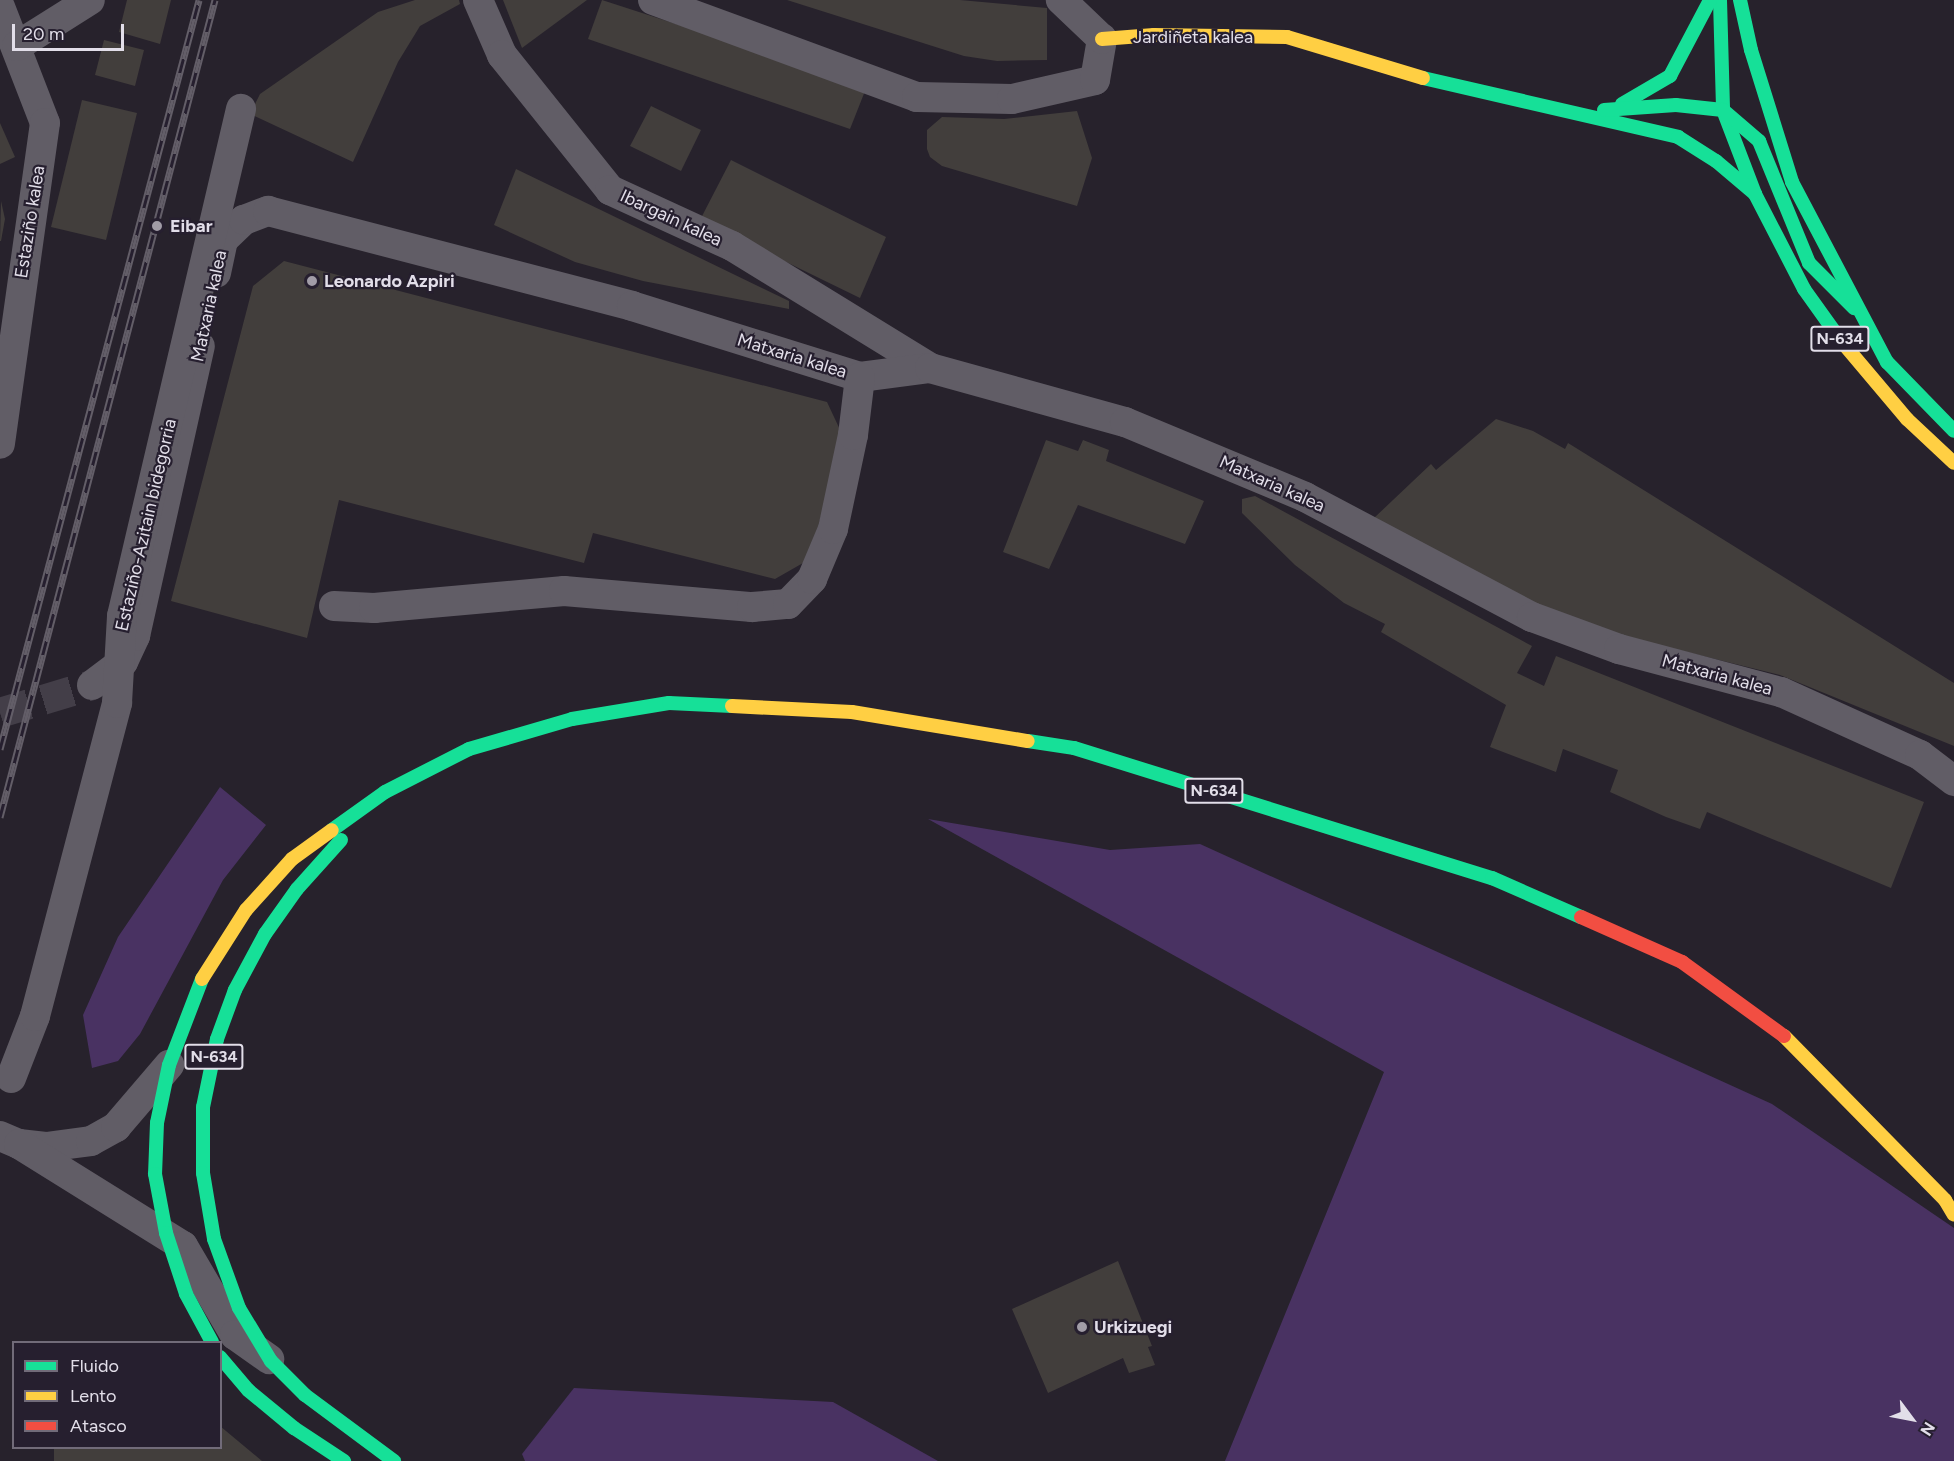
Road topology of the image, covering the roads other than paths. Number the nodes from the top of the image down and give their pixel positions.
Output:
1 (90, 0) edge
2 (478, 0) edge
3 (653, 0) edge
4 (1061, 0) edge
5 (1710, 0) edge
6 (1720, 0) edge
7 (1740, 0) edge
8 (6, 27) edge
9 (1102, 39) junction
10 (1618, 106) junction
11 (241, 109) dead end
12 (1723, 110) junction
13 (1585, 114) junction
14 (1755, 194) junction
15 (1857, 311) junction
16 (930, 368) junction
17 (860, 377) junction
18 (1954, 431) edge
19 (0, 444) edge
20 (1954, 463) edge
21 (334, 606) dead end
22 (92, 685) tunnel mouth
23 (1954, 781) edge
24 (385, 792) junction
25 (169, 1065) junction
26 (5, 1084) edge
27 (10, 1140) edge
28 (1950, 1203) edge
29 (1954, 1215) edge
30 (166, 1233) junction
31 (211, 1341) edge
32 (222, 1359) edge
33 (271, 1360) junction
34 (344, 1461) edge
35 (394, 1461) edge

1 - 8 street
2 - 16 street, Ibargain kalea
3 - 9 street
4 - 9 street
5 - 10 main road
6 - 12 main road, N-634
7 - 15 main road
8 - 19 street, Estaziño kalea
9 - 13 main road, Jardiñeta kalea
10 - 12 main road
10 - 13 main road
11 - 26 street, Estaziño-Azitain bidegorria, bridge
12 - 14 main road, N-634
12 - 15 main road
13 - 14 main road, Jardiñeta kalea
14 - 20 main road, N-634
15 - 18 main road
16 - 17 street, Matxaria kalea
16 - 23 street, Matxaria kalea
17 - 21 street
17 - 22 street, Matxaria kalea
24 - 25 main road, N-634
24 - 28 main road, N-634
24 - 33 main road, N-634
25 - 27 street
25 - 30 main road, N-634
27 - 30 street
28 - 29 main road, N-634
30 - 31 main road, N-634
30 - 33 street
32 - 34 main road
33 - 35 main road, N-634

